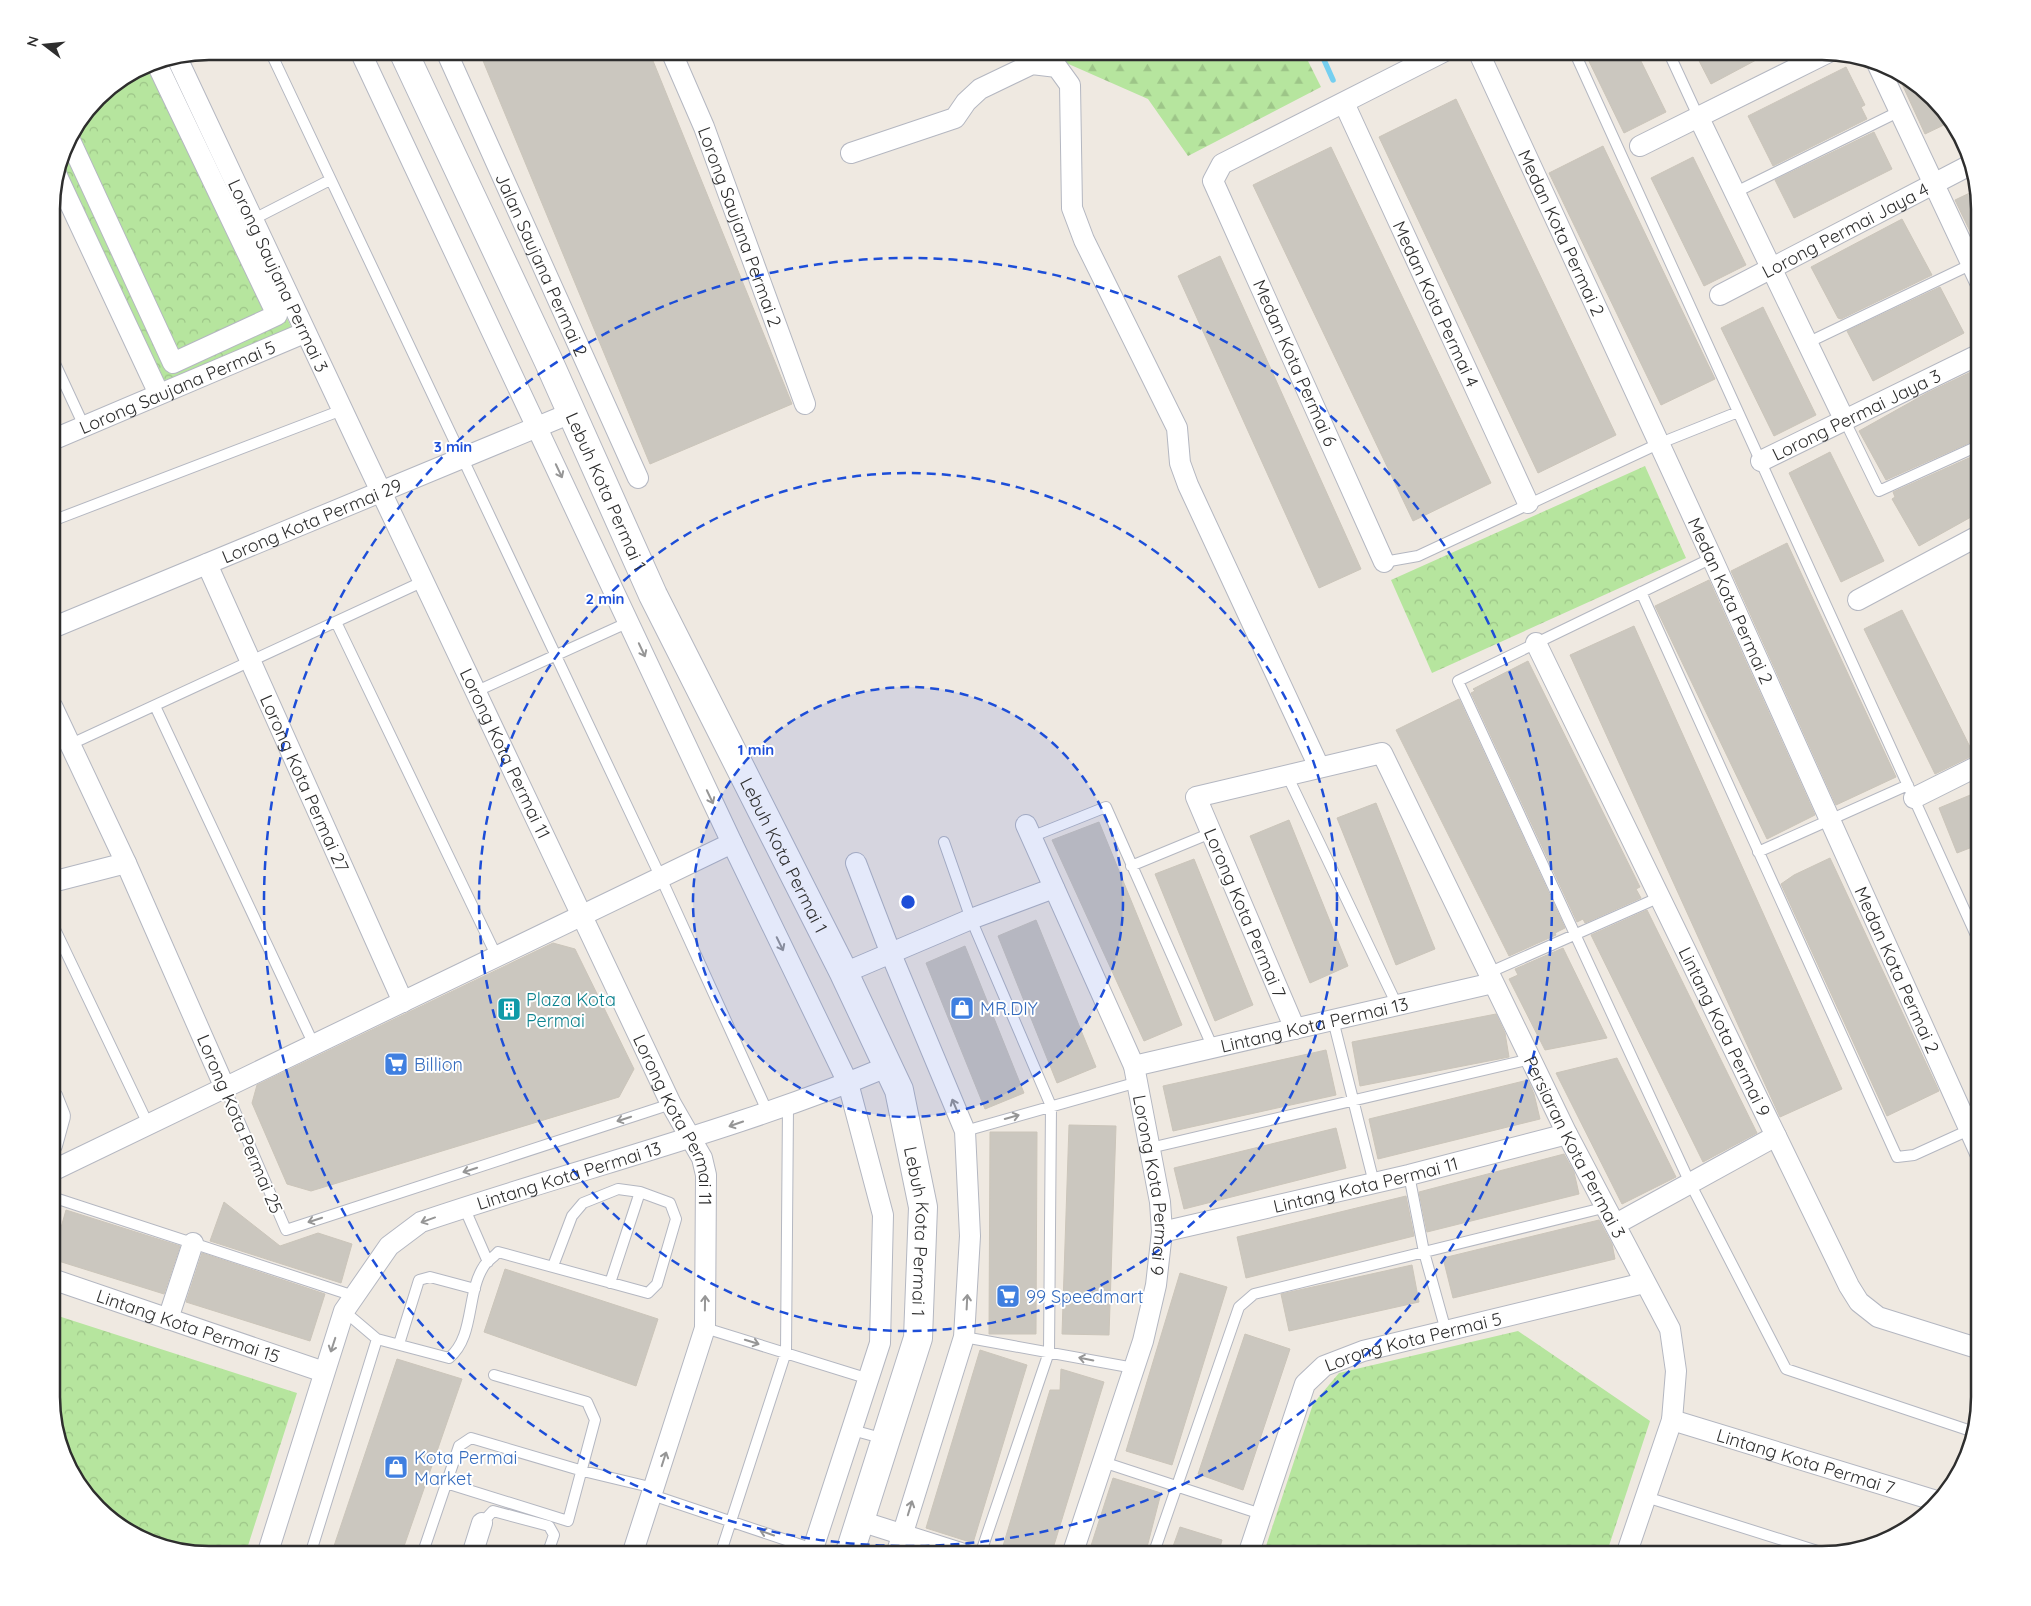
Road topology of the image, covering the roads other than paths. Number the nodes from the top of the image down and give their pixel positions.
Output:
1 (274, 60) edge
2 (364, 60) edge
3 (407, 60) edge
4 (450, 60) edge
5 (675, 60) edge
6 (1028, 60) edge
7 (1037, 60) edge
8 (1428, 60) edge
9 (1482, 60) edge
10 (1578, 60) edge
11 (1672, 60) edge
12 (1813, 60) edge
13 (179, 63) edge
14 (159, 69) edge
15 (1882, 72) edge
16 (1344, 103) junction
17 (1900, 111) junction
18 (1698, 116) junction
19 (1640, 146) dead end
20 (73, 148) edge
21 (851, 153) dead end
22 (1965, 168) edge
23 (330, 180) junction
24 (1934, 184) junction
25 (62, 185) edge
26 (1736, 192) junction
27 (252, 220) junction
28 (1971, 262) edge
29 (1771, 267) junction
30 (1971, 275) edge
31 (1720, 295) dead end
32 (304, 333) junction
33 (1807, 342) junction
34 (1971, 358) edge
35 (60, 374) edge
36 (159, 394) junction
37 (805, 404) dead end
38 (342, 410) junction
39 (1738, 412) junction
40 (571, 413) junction
41 (1844, 419) junction
42 (84, 426) junction
43 (538, 427) junction
44 (60, 436) edge
45 (1658, 444) junction
46 (1971, 449) edge
47 (463, 458) junction
48 (1761, 461) junction
49 (638, 478) dead end
50 (382, 492) junction
51 (1528, 504) junction
52 (60, 518) edge
53 (1971, 540) edge
54 (1712, 558) junction
55 (1384, 562) joint
56 (206, 564) junction
57 (424, 581) junction
58 (1641, 592) junction
59 (1858, 600) dead end
60 (336, 622) junction
61 (629, 622) junction
62 (60, 625) edge
63 (1536, 643) junction
64 (554, 655) junction
65 (250, 662) junction
66 (477, 691) junction
67 (155, 706) junction
68 (60, 724) edge
69 (69, 745) junction
70 (1319, 768) junction
71 (1971, 768) edge
72 (1287, 775) junction
73 (1911, 791) junction
74 (1830, 821) junction
75 (1029, 831) joint
76 (1211, 833) junction
77 (944, 842) dead end
78 (732, 844) junction
79 (1758, 852) junction
80 (126, 863) junction
81 (856, 863) dead end
82 (1131, 866) junction
83 (661, 878) junction
84 (60, 880) edge
85 (1054, 888) junction
86 (1660, 897) junction
87 (583, 915) junction
88 (971, 918) junction
89 (1971, 924) edge
90 (1576, 934) junction
91 (60, 940) edge
92 (891, 954) junction
93 (497, 957) junction
94 (844, 973) junction
95 (1491, 978) junction
96 (403, 1002) junction
97 (1397, 1005) junction
98 (1333, 1020) junction
99 (1295, 1029) junction
100 (314, 1045) junction
101 (1213, 1048) junction
102 (1531, 1059) junction
103 (889, 1066) junction
104 (1136, 1074) junction
105 (848, 1084) junction
106 (225, 1088) junction
107 (1353, 1101) junction
108 (671, 1104) junction
109 (788, 1106) junction
110 (1051, 1106) junction
111 (768, 1113) junction
112 (148, 1124) junction
113 (1969, 1130) junction
114 (965, 1131) junction
115 (1567, 1134) junction
116 (1971, 1134) edge
117 (1776, 1136) junction
118 (692, 1139) junction
119 (1150, 1148) junction
120 (60, 1167) edge
121 (1409, 1175) junction
122 (1374, 1183) junction
123 (1690, 1183) junction
124 (640, 1192) junction
125 (60, 1200) edge
126 (464, 1207) junction
127 (1611, 1215) junction
128 (1162, 1232) junction
129 (193, 1243) junction
130 (1424, 1252) junction
131 (488, 1262) junction
132 (553, 1266) junction
133 (60, 1282) edge
134 (610, 1283) junction
135 (1644, 1283) junction
136 (475, 1288) junction
137 (349, 1304) junction
138 (168, 1319) junction
139 (705, 1328) junction
140 (1446, 1331) junction
141 (964, 1337) junction
142 (377, 1339) junction
143 (398, 1344) junction
144 (1971, 1346) edge
145 (786, 1352) junction
146 (1049, 1352) junction
147 (1134, 1368) junction
148 (324, 1372) junction
149 (494, 1374) dead end
150 (869, 1380) junction
151 (1672, 1420) junction
152 (852, 1430) junction
153 (1967, 1430) edge
154 (886, 1439) junction
155 (1103, 1462) junction
156 (583, 1471) junction
157 (446, 1482) junction
158 (1176, 1487) junction
159 (653, 1491) junction
160 (1646, 1497) junction
161 (1930, 1499) edge
162 (1261, 1514) junction
163 (730, 1521) junction
164 (860, 1521) junction
165 (482, 1523) joint
166 (902, 1535) junction
167 (270, 1546) edge
168 (313, 1546) edge
169 (425, 1546) edge
170 (475, 1546) edge
171 (551, 1546) edge
172 (635, 1546) edge
173 (723, 1546) edge
174 (796, 1546) edge
175 (814, 1546) edge
176 (852, 1546) edge
177 (899, 1546) edge
178 (938, 1546) edge
179 (983, 1546) edge
180 (1075, 1546) edge
181 (1157, 1546) edge
182 (1251, 1546) edge
183 (1629, 1546) edge
184 (1802, 1546) edge

1 - 23 lane
2 - 43 street, Lebuh Kota Permai 1
3 - 40 street, Lebuh Kota Permai 1
4 - 49 street, Jalan Saujana Permai 2
5 - 37 street, Lorong Saujana Permai 2
6 - 21 street
7 - 70 street
8 - 16 street
9 - 45 street, Medan Kota Permai 2
10 - 39 lane
11 - 18 lane
12 - 18 street
13 - 27 street, Lorong Saujana Permai 3
14 - 20 street
15 - 17 street
16 - 51 street, Medan Kota Permai 4
16 - 55 street, Medan Kota Permai 6
17 - 24 street
17 - 26 lane
18 - 19 street
18 - 26 street
22 - 24 street, Lorong Permai Jaya 4
23 - 27 lane
23 - 47 lane
24 - 28 street
24 - 29 street, Lorong Permai Jaya 4
25 - 36 street
26 - 29 street
27 - 32 street, Lorong Saujana Permai 3
29 - 31 street, Lorong Permai Jaya 4
29 - 33 street
30 - 33 lane
32 - 36 street, Lorong Saujana Permai 5
32 - 38 street, Lorong Saujana Permai 3
33 - 41 street
34 - 41 street, Lorong Permai Jaya 3
35 - 42 lane
36 - 42 street, Lorong Saujana Permai 5
38 - 50 street, Lorong Saujana Permai 3
38 - 52 lane
39 - 45 lane
39 - 48 lane
40 - 43 street, Lorong Kota Permai 29
40 - 94 street, Lebuh Kota Permai 1
41 - 46 lane
41 - 48 street, Lorong Permai Jaya 3
42 - 44 street, Lorong Saujana Permai 5
43 - 47 street, Lorong Kota Permai 29
43 -> 61 street, Lebuh Kota Permai 1
45 - 51 lane
45 - 54 street, Medan Kota Permai 2
47 - 50 street, Lorong Kota Permai 29
47 - 64 lane
48 - 73 lane
50 - 56 street, Lorong Kota Permai 29
50 - 57 street, Lorong Kota Permai 11
51 - 55 lane
53 - 59 street
54 - 58 lane
54 - 74 street, Medan Kota Permai 2
56 - 62 street, Lorong Kota Permai 29
56 - 65 street, Lorong Kota Permai 27
57 - 60 lane
57 - 66 street, Lorong Kota Permai 11
58 - 63 lane
58 - 79 lane
60 - 65 lane
60 - 93 lane
61 - 64 lane
61 -> 78 street, Lebuh Kota Permai 1
63 - 86 street, Lintang Kota Permai 9
63 - 90 lane
64 - 66 lane
64 - 83 lane
65 - 67 lane
65 - 96 street, Lorong Kota Permai 27
66 - 87 street, Lorong Kota Permai 11
67 - 69 lane
67 - 100 lane
68 - 69 street, Lorong Kota Permai 25
69 - 80 street, Lorong Kota Permai 25
70 - 72 street
70 - 95 street, Persiaran Kota Permai 3
71 - 73 street
72 - 76 street, Lorong Kota Permai 7
72 - 97 lane
73 - 74 lane
73 - 89 lane
74 - 79 lane
74 - 113 street, Medan Kota Permai 2
75 - 82 lane
75 - 85 street, Lorong Kota Permai 9
76 - 82 lane
76 - 99 street, Lorong Kota Permai 7
77 - 88 lane
78 - 83 street
78 -> 105 street, Lebuh Kota Permai 1
79 - 113 lane
80 - 84 street
80 - 106 street, Lorong Kota Permai 25
81 - 92 street
82 - 101 lane
83 - 87 street
83 - 111 lane
85 - 88 street
85 - 104 street, Lorong Kota Permai 9
86 - 90 lane
86 - 117 street, Lintang Kota Permai 9
87 - 93 street
87 - 108 street, Lorong Kota Permai 11
88 - 92 street
88 - 110 lane
90 - 95 lane
90 - 123 lane
91 - 112 lane
92 - 94 street
114 -> 92 street
93 - 96 street
94 - 103 street, Lebuh Kota Permai 1
95 - 97 street, Lintang Kota Permai 13
95 - 102 street, Persiaran Kota Permai 3
96 - 100 street
97 - 98 street, Lintang Kota Permai 13
98 - 99 street, Lintang Kota Permai 13
98 - 107 lane
99 - 101 street, Lintang Kota Permai 13
100 - 106 street
101 - 104 street, Lintang Kota Permai 13
102 - 107 lane
102 - 115 street, Persiaran Kota Permai 3
103 - 105 street, Lintang Kota Permai 13
103 - 154 street, Lebuh Kota Permai 1
104 - 110 lane
104 - 119 street, Lorong Kota Permai 9
105 - 109 street, Lintang Kota Permai 13
105 - 150 street, Lebuh Kota Permai 1
108 -> 106 lane, Lorong Kota Permai 25
106 - 112 street
107 - 119 lane
107 - 122 lane
108 - 118 street, Lorong Kota Permai 11
109 - 111 street, Lintang Kota Permai 13
109 - 145 lane
114 -> 110 lane
110 - 146 lane
111 -> 118 street, Lintang Kota Permai 13
112 - 120 street
113 - 116 street, Medan Kota Permai 2
141 -> 114 street
115 - 121 street, Lintang Kota Permai 11
115 - 127 street, Persiaran Kota Permai 3
117 - 123 street
117 - 144 street, Lintang Kota Permai 9
118 - 126 street, Lintang Kota Permai 13
139 -> 118 street, Lorong Kota Permai 11
119 - 128 street, Lorong Kota Permai 9
121 - 122 street, Lintang Kota Permai 11
121 - 130 lane
122 - 128 street, Lintang Kota Permai 11
123 - 127 street
123 - 153 lane
124 - 132 lane
124 - 134 lane
124 - 134 lane
125 - 129 lane
126 - 131 lane
126 -> 137 street, Lintang Kota Permai 13
127 - 130 lane
127 - 135 street, Persiaran Kota Permai 3
128 - 147 street, Lorong Kota Permai 9
129 - 137 lane
129 - 138 street
130 - 140 lane
130 - 158 lane
131 - 132 lane
131 - 136 lane
132 - 134 lane
133 - 138 street, Lintang Kota Permai 15
135 - 140 street, Lorong Kota Permai 5
135 - 151 street, Persiaran Kota Permai 3
136 - 143 lane
136 - 143 lane
137 - 142 lane
137 -> 148 street, Lintang Kota Permai 13
138 - 148 street, Lintang Kota Permai 15
139 -> 145 lane
159 -> 139 street, Lorong Kota Permai 11
140 - 162 street, Lorong Kota Permai 5
141 - 146 lane
166 -> 141 street
142 - 143 lane
142 - 168 lane
145 - 150 lane
145 - 163 lane
147 -> 146 lane
146 - 179 lane
147 - 155 street, Lorong Kota Permai 9
148 - 167 street, Lintang Kota Permai 13
149 - 156 lane
150 - 152 street, Lebuh Kota Permai 1
151 - 160 street, Persiaran Kota Permai 3
151 - 161 street, Lintang Kota Permai 7
152 - 154 lane
152 - 175 street, Lebuh Kota Permai 1
154 - 164 street, Lebuh Kota Permai 1
155 - 158 lane
155 - 180 street, Lorong Kota Permai 9
156 - 157 lane
156 - 157 lane
156 - 159 lane
157 - 169 lane
158 - 162 lane
158 - 181 lane
159 - 163 lane
159 - 172 street, Lorong Kota Permai 11
160 - 183 street, Persiaran Kota Permai 3
160 - 184 lane
162 - 182 street, Lorong Kota Permai 5
163 - 173 lane
174 -> 163 lane
164 - 166 street
164 - 176 street, Lebuh Kota Permai 1
165 - 170 street
165 - 171 lane
166 - 177 street
166 - 178 street

